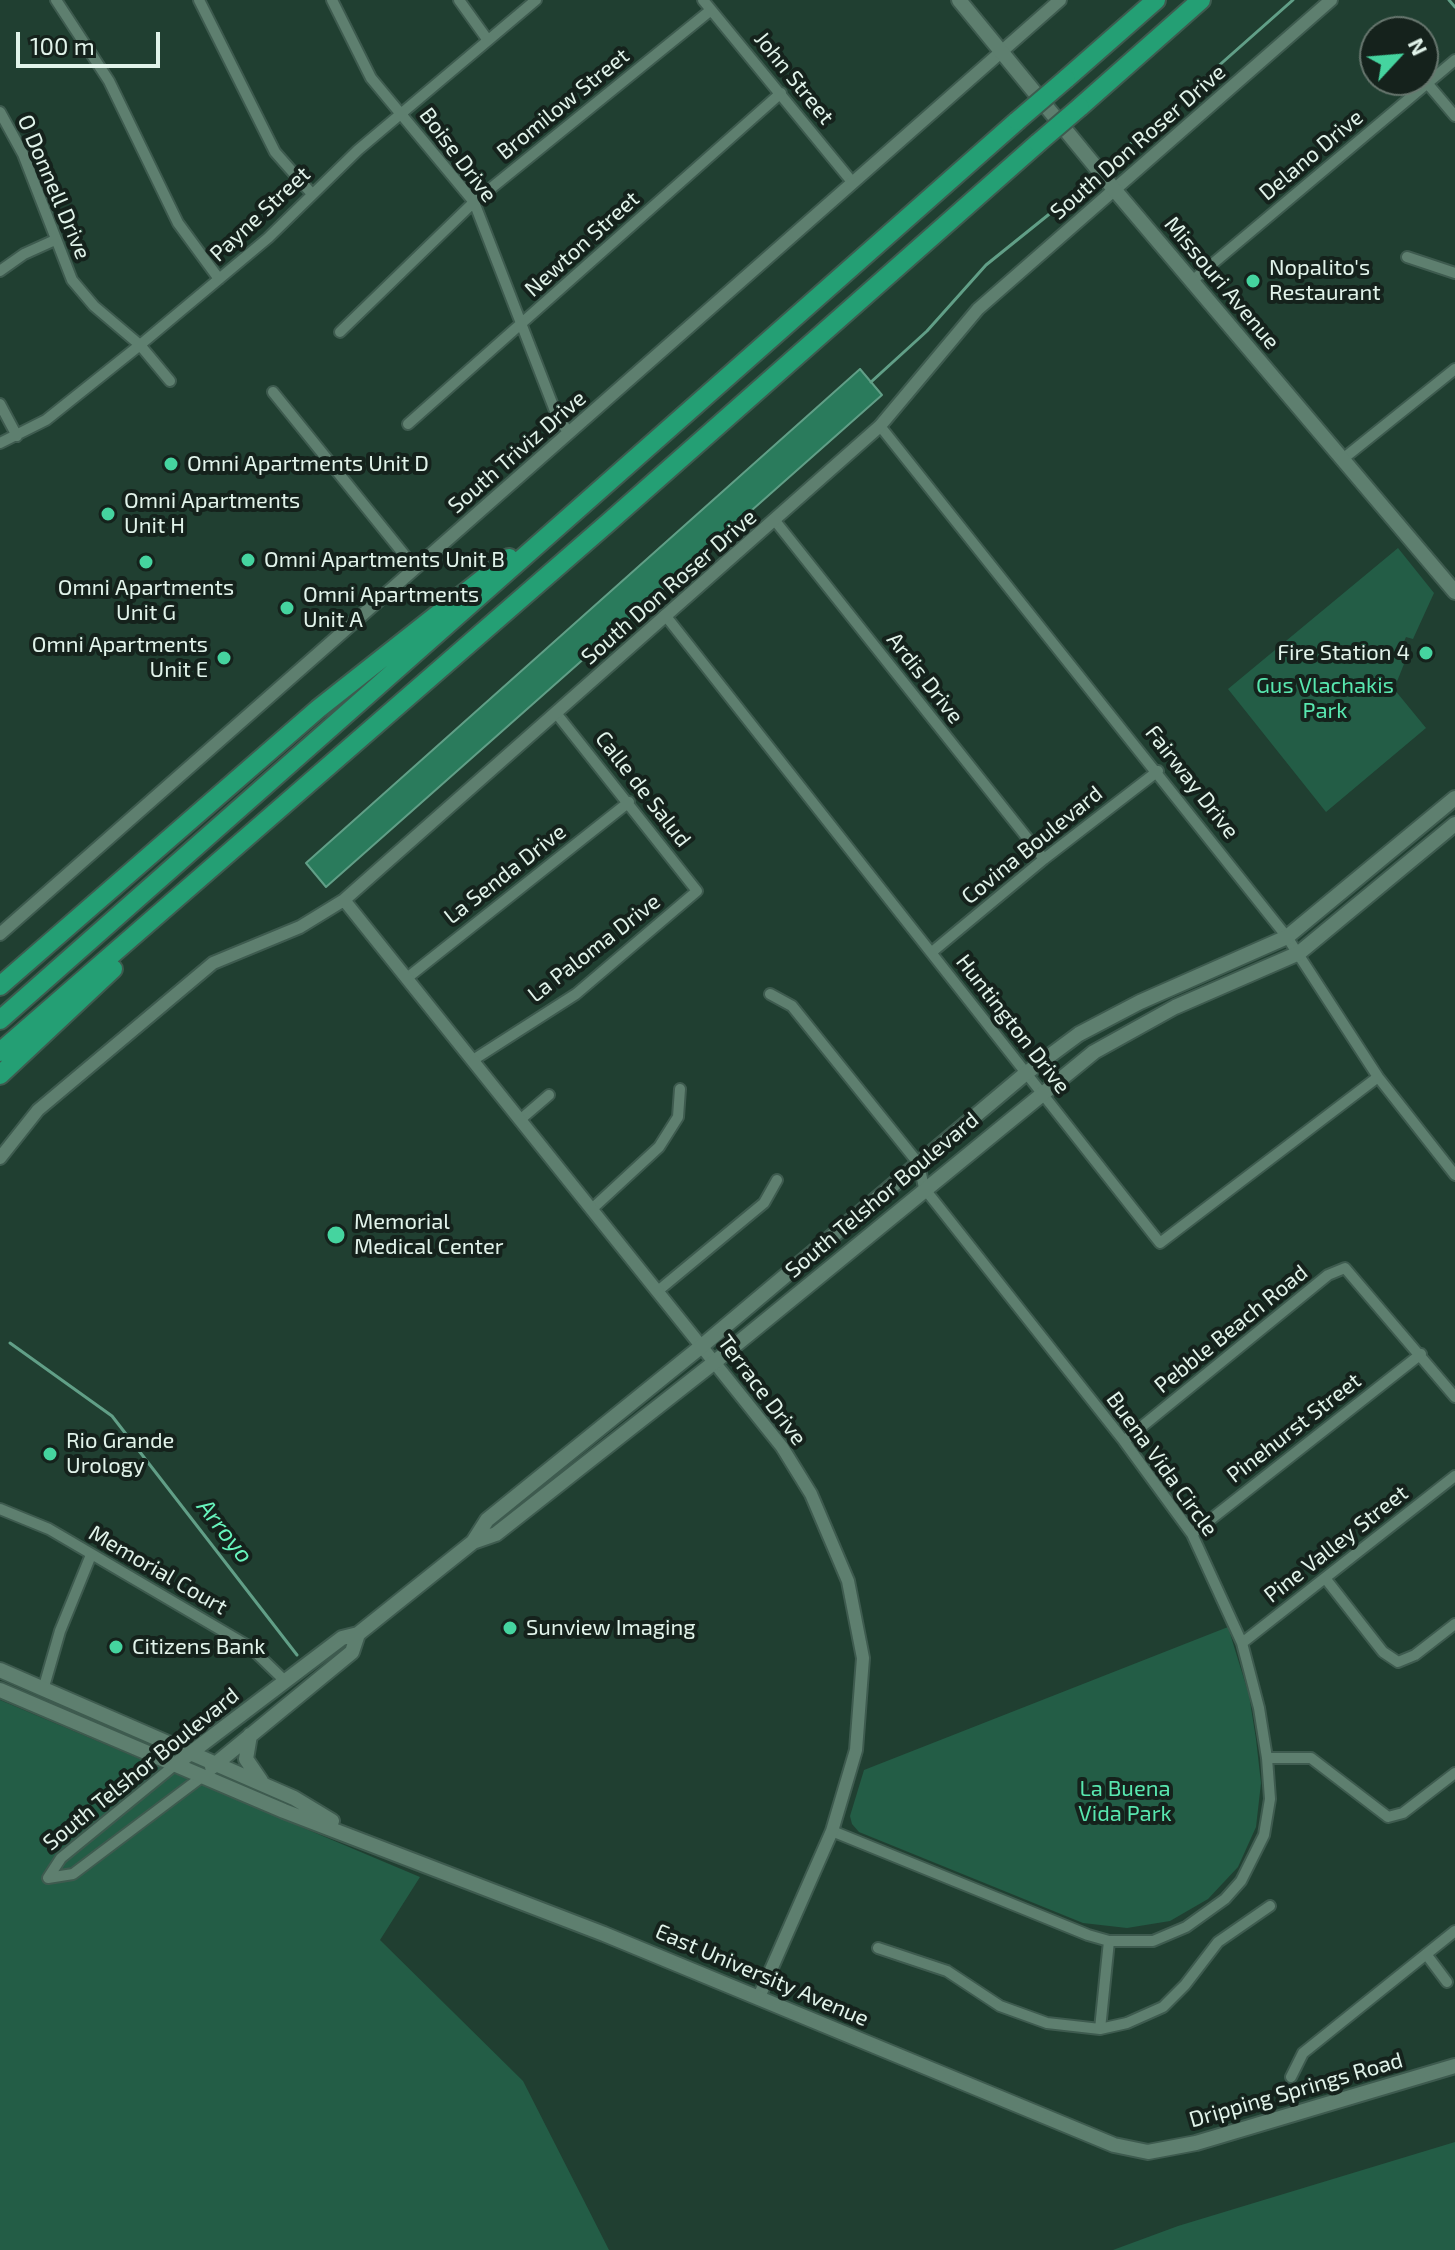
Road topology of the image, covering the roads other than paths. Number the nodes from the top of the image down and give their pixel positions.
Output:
1 (56, 0) edge
2 (199, 0) edge
3 (332, 0) edge
4 (459, 0) edge
5 (536, 0) edge
6 (703, 0) edge
7 (959, 0) edge
8 (1060, 0) edge
9 (1156, 0) edge
10 (1201, 0) edge
11 (1331, 0) edge
12 (711, 10) junction
13 (487, 39) junction
14 (1002, 51) junction
15 (1455, 60) edge
16 (1439, 73) edge
17 (781, 93) junction
18 (1412, 96) edge
19 (1438, 96) edge
20 (0, 112) edge
21 (401, 113) junction
22 (1455, 116) edge
23 (853, 183) junction
24 (1113, 188) junction
25 (312, 194) junction
26 (474, 202) junction
27 (55, 240) junction
28 (1407, 257) dead end
29 (0, 271) edge
30 (1455, 273) edge
31 (219, 279) junction
32 (1192, 281) junction
33 (523, 323) junction
34 (340, 332) dead end
35 (140, 345) junction
36 (1455, 369) edge
37 (170, 381) dead end
38 (273, 392) dead end
39 (0, 404) edge
40 (408, 424) dead end
41 (880, 426) junction
42 (569, 433) junction
43 (17, 436) junction
44 (0, 443) edge
45 (653, 446) junction
46 (1344, 458) junction
47 (776, 522) junction
48 (415, 568) junction
49 (1455, 592) edge
50 (665, 615) junction
51 (556, 713) junction
52 (1158, 771) junction
53 (1455, 798) edge
54 (629, 802) junction
55 (1455, 824) edge
56 (1044, 859) junction
57 (197, 880) junction
58 (697, 891) joint
59 (344, 900) junction
60 (0, 934) edge
61 (1287, 937) junction
62 (932, 952) junction
63 (1299, 953) junction
64 (407, 978) junction
65 (0, 986) edge
66 (770, 994) dead end
67 (0, 1020) edge
68 (0, 1052) edge
69 (473, 1060) junction
70 (1025, 1074) junction
71 (0, 1075) edge
72 (1378, 1077) junction
73 (680, 1089) dead end
74 (1040, 1093) junction
75 (549, 1095) dead end
76 (521, 1119) junction
77 (0, 1158) edge
78 (919, 1164) junction
79 (1455, 1175) edge
80 (777, 1180) dead end
81 (924, 1188) junction
82 (593, 1208) junction
83 (659, 1290) junction
84 (703, 1345) junction
85 (1421, 1354) junction
86 (716, 1361) junction
87 (1455, 1397) edge
88 (1124, 1441) junction
89 (1455, 1476) edge
90 (521, 1492) junction
91 (532, 1506) junction
92 (0, 1509) edge
93 (1192, 1534) junction
94 (473, 1542) junction
95 (91, 1555) junction
96 (1325, 1578) junction
97 (1455, 1624) edge
98 (358, 1634) junction
99 (1242, 1643) junction
100 (0, 1670) edge
101 (285, 1681) junction
102 (0, 1690) edge
103 (43, 1690) junction
104 (250, 1735) junction
105 (193, 1753) junction
106 (1267, 1758) junction
107 (176, 1764) junction
108 (216, 1764) junction
109 (1455, 1773) edge
110 (203, 1776) junction
111 (263, 1785) junction
112 (832, 1831) junction
113 (360, 1837) junction
114 (1270, 1906) dead end
115 (1455, 1931) edge
116 (1109, 1941) junction
117 (878, 1948) dead end
118 (1426, 1954) junction
119 (1447, 1982) dead end
120 (759, 1997) junction
121 (1100, 2029) junction
122 (1455, 2066) edge
123 (1291, 2077) dead end
124 (1148, 2152) joint

1 - 31 street
2 - 25 street
3 - 21 street, Boise Drive
4 - 13 street
5 - 13 street, Payne Street
6 - 12 street, John Street
7 - 14 main road, Missouri Avenue
8 - 14 street, South Triviz Drive
9 - 45 highway, bridge
10 - 57 highway, bridge
11 - 24 street, South Don Roser Drive
12 - 17 street, John Street
12 - 26 street, Bromilow Street
13 - 21 street, Payne Street
14 - 23 street, South Triviz Drive
14 - 24 main road, Missouri Avenue
15 - 16 street, Delano Drive
17 - 23 street, John Street
17 - 33 street, Newton Street
18 - 32 street, Delano Drive
19 - 22 street
20 - 27 street, O Donnell Drive
21 - 25 street, Payne Street
21 - 26 street, Boise Drive
23 - 42 street, South Triviz Drive
24 - 32 main road, Missouri Avenue
24 - 41 street, South Don Roser Drive
25 - 31 street, Payne Street
26 - 33 street, Boise Drive
26 - 34 street, Bromilow Street
27 - 29 street
27 - 35 street, O Donnell Drive
28 - 30 street
31 - 35 street, Payne Street
32 - 46 main road, Missouri Avenue
33 - 40 street, Newton Street
33 - 42 street, Boise Drive
35 - 37 street, O Donnell Drive
35 - 43 street, Payne Street
36 - 46 street
38 - 48 street
39 - 43 street
41 - 47 street, South Don Roser Drive
41 - 52 street, Fairway Drive
42 - 48 street, South Triviz Drive
43 - 44 street, Payne Street
45 - 65 highway
45 - 67 highway
46 - 49 main road, Missouri Avenue
47 - 50 street, South Don Roser Drive
47 - 56 street, Ardis Drive
48 - 60 street, South Triviz Drive
50 - 51 street, South Don Roser Drive
50 - 62 street, Huntington Drive
51 - 54 street, Calle de Salud
51 - 59 street, South Don Roser Drive
52 - 56 street, Covina Boulevard
52 - 61 street, Fairway Drive
53 - 61 main road, South Telshor Boulevard
54 - 58 street, Calle de Salud
54 - 64 street, La Senda Drive
55 - 63 main road, South Telshor Boulevard
56 - 62 street, Covina Boulevard
57 - 68 highway
57 - 71 highway
58 - 69 street, La Paloma Drive
59 - 64 street, Terrace Drive
59 - 77 street, South Don Roser Drive
61 - 63 street, Fairway Drive
61 - 70 main road, South Telshor Boulevard
62 - 70 street, Huntington Drive
63 - 72 street, Fairway Drive
63 - 74 main road, South Telshor Boulevard
64 - 69 street, Terrace Drive
66 - 78 street
69 - 76 street, Terrace Drive
70 - 74 street, Huntington Drive
70 - 78 main road, South Telshor Boulevard
72 - 74 street, Huntington Drive
72 - 79 street, Fairway Drive
73 - 82 street
74 - 81 main road, South Telshor Boulevard
75 - 76 street
76 - 82 street, Terrace Drive
78 - 81 street
78 - 84 main road, South Telshor Boulevard
80 - 83 street
81 - 86 main road, South Telshor Boulevard
81 - 88 street, Buena Vida Circle
82 - 83 street, Terrace Drive
83 - 84 street, Terrace Drive
84 - 86 street, Terrace Drive
84 - 90 main road, South Telshor Boulevard
85 - 87 street, Pebble Beach Road
85 - 88 street, Pebble Beach Road
85 - 93 street, Pinehurst Street
86 - 91 main road, South Telshor Boulevard
86 - 112 street, Terrace Drive
88 - 93 street, Buena Vida Circle
89 - 96 street, Pine Valley Street
90 - 91 main road
90 - 94 main road, South Telshor Boulevard
91 - 94 main road, South Telshor Boulevard
92 - 95 street, Memorial Court
93 - 99 street, Buena Vida Circle
94 - 98 main road, South Telshor Boulevard
95 - 101 street, Memorial Court
95 - 103 street
96 - 97 street
96 - 99 street, Pine Valley Street
98 - 101 main road, South Telshor Boulevard
98 - 104 main road, South Telshor Boulevard
99 - 106 street, Buena Vida Circle
100 - 103 main road, East University Avenue
101 - 105 main road, South Telshor Boulevard
102 - 107 main road, East University Avenue
103 - 105 main road, East University Avenue
104 - 108 main road, South Telshor Boulevard
104 - 111 main road
105 - 107 main road, South Telshor Boulevard
105 - 108 main road, East University Avenue
106 - 109 street
106 - 116 street, Buena Vida Circle
107 - 110 main road, East University Avenue
107 - 110 street, South Telshor Boulevard
108 - 110 main road, South Telshor Boulevard
108 - 111 main road, East University Avenue
110 - 113 main road, East University Avenue
111 - 113 main road, East University Avenue
112 - 116 street, Buena Vida Circle
112 - 120 street, Terrace Drive
113 - 120 main road, East University Avenue
114 - 121 street
115 - 118 street
116 - 121 street
117 - 121 street
118 - 119 street
118 - 123 street
120 - 124 main road, East University Avenue
122 - 124 main road, Dripping Springs Road

